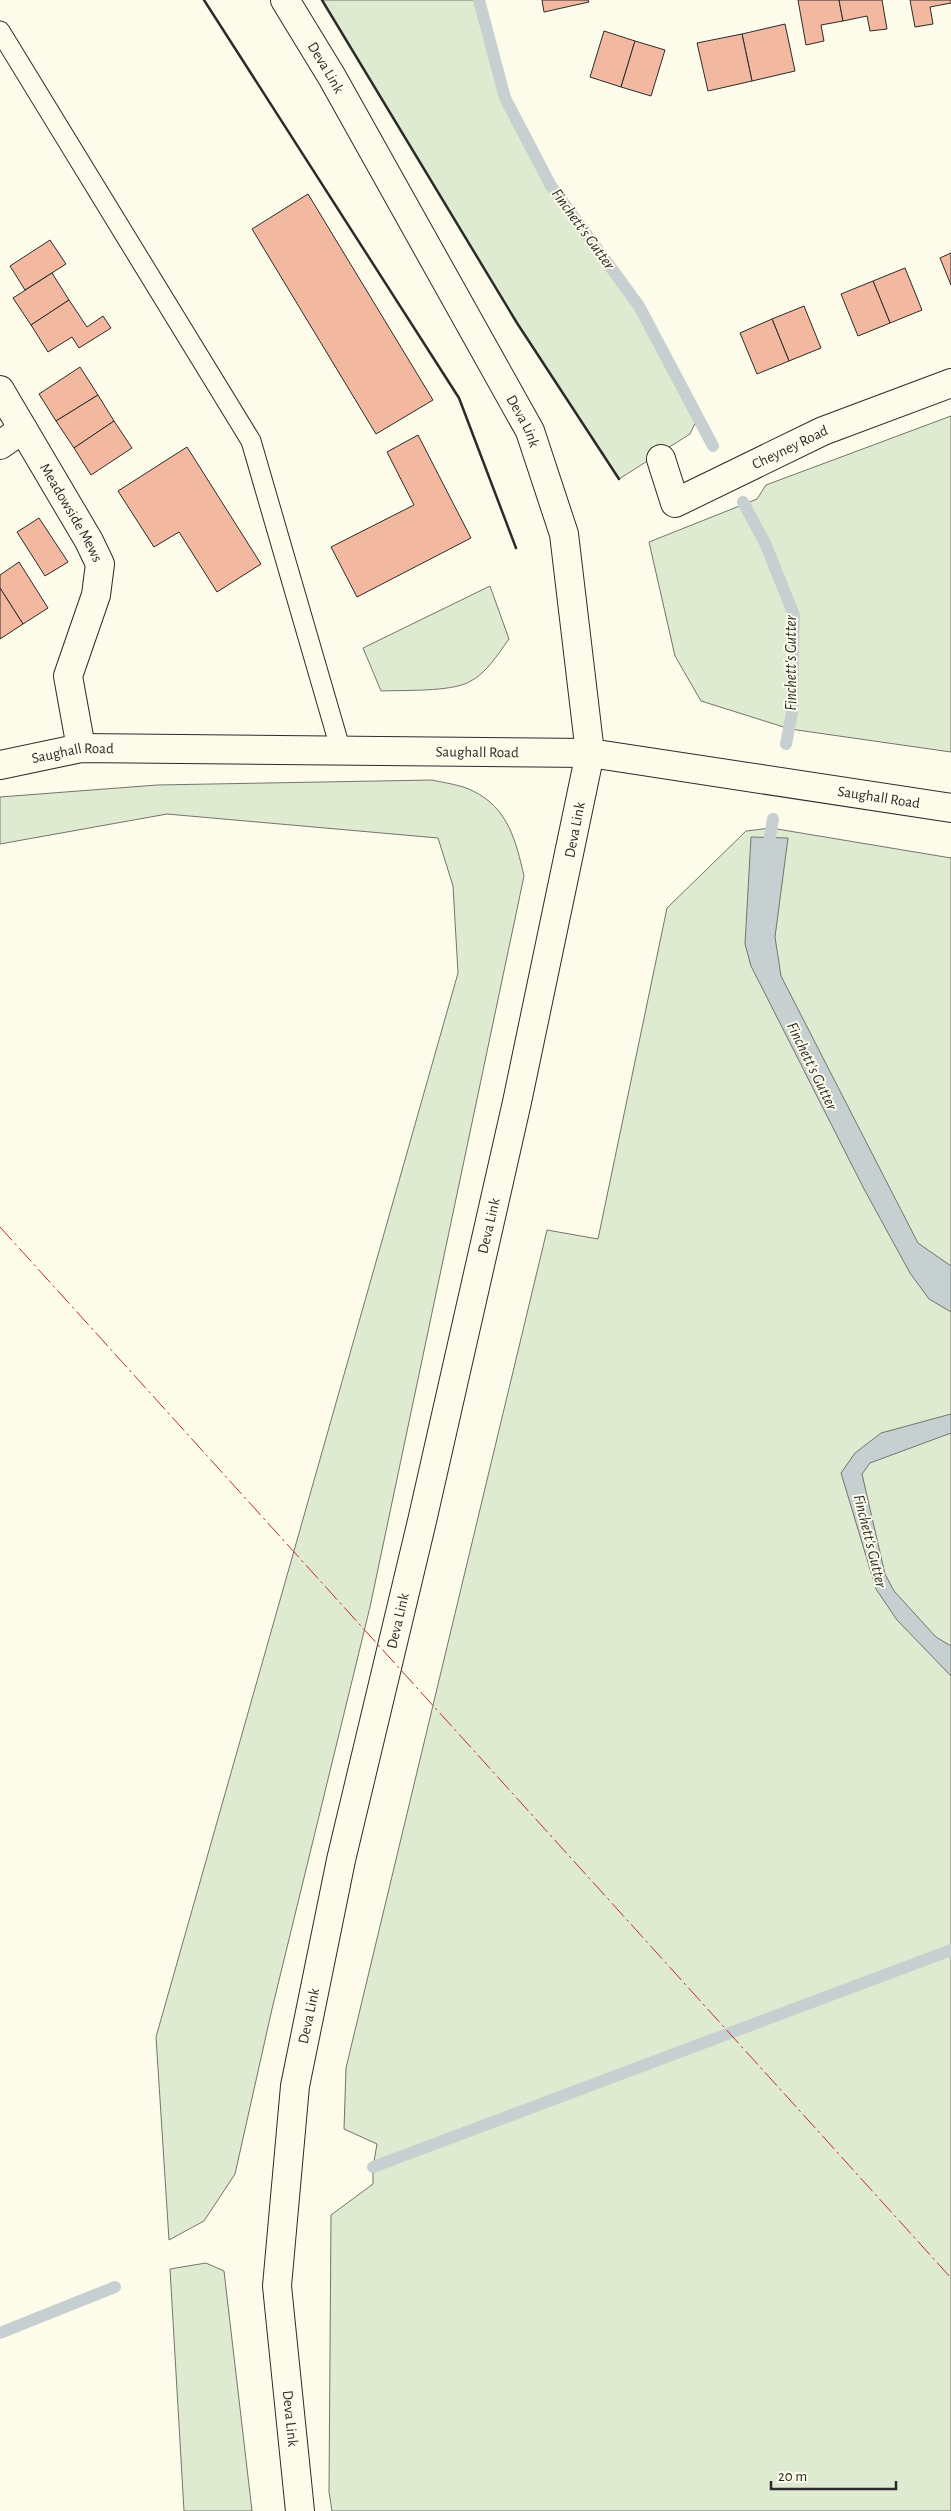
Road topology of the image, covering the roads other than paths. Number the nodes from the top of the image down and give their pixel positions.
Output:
1 (285, 0) edge
2 (0, 30) edge
3 (951, 384) edge
4 (0, 390) edge
5 (23, 429) junction
6 (0, 445) edge
7 (661, 459) dead end
8 (81, 748) junction
9 (341, 751) junction
10 (590, 753) junction
11 (0, 765) edge
12 (951, 808) edge
13 (300, 2511) edge

1 - 10 main road, Deva Link
2 - 9 lane
3 - 7 main road, Cheyney Road
4 - 5 main road, Meadowside Mews
5 - 6 main road
5 - 8 main road, Meadowside Mews
8 - 9 main road, Saughall Road
8 - 11 main road, Saughall Road
9 - 10 main road, Saughall Road
10 - 12 main road, Saughall Road
10 - 13 main road, Deva Link

